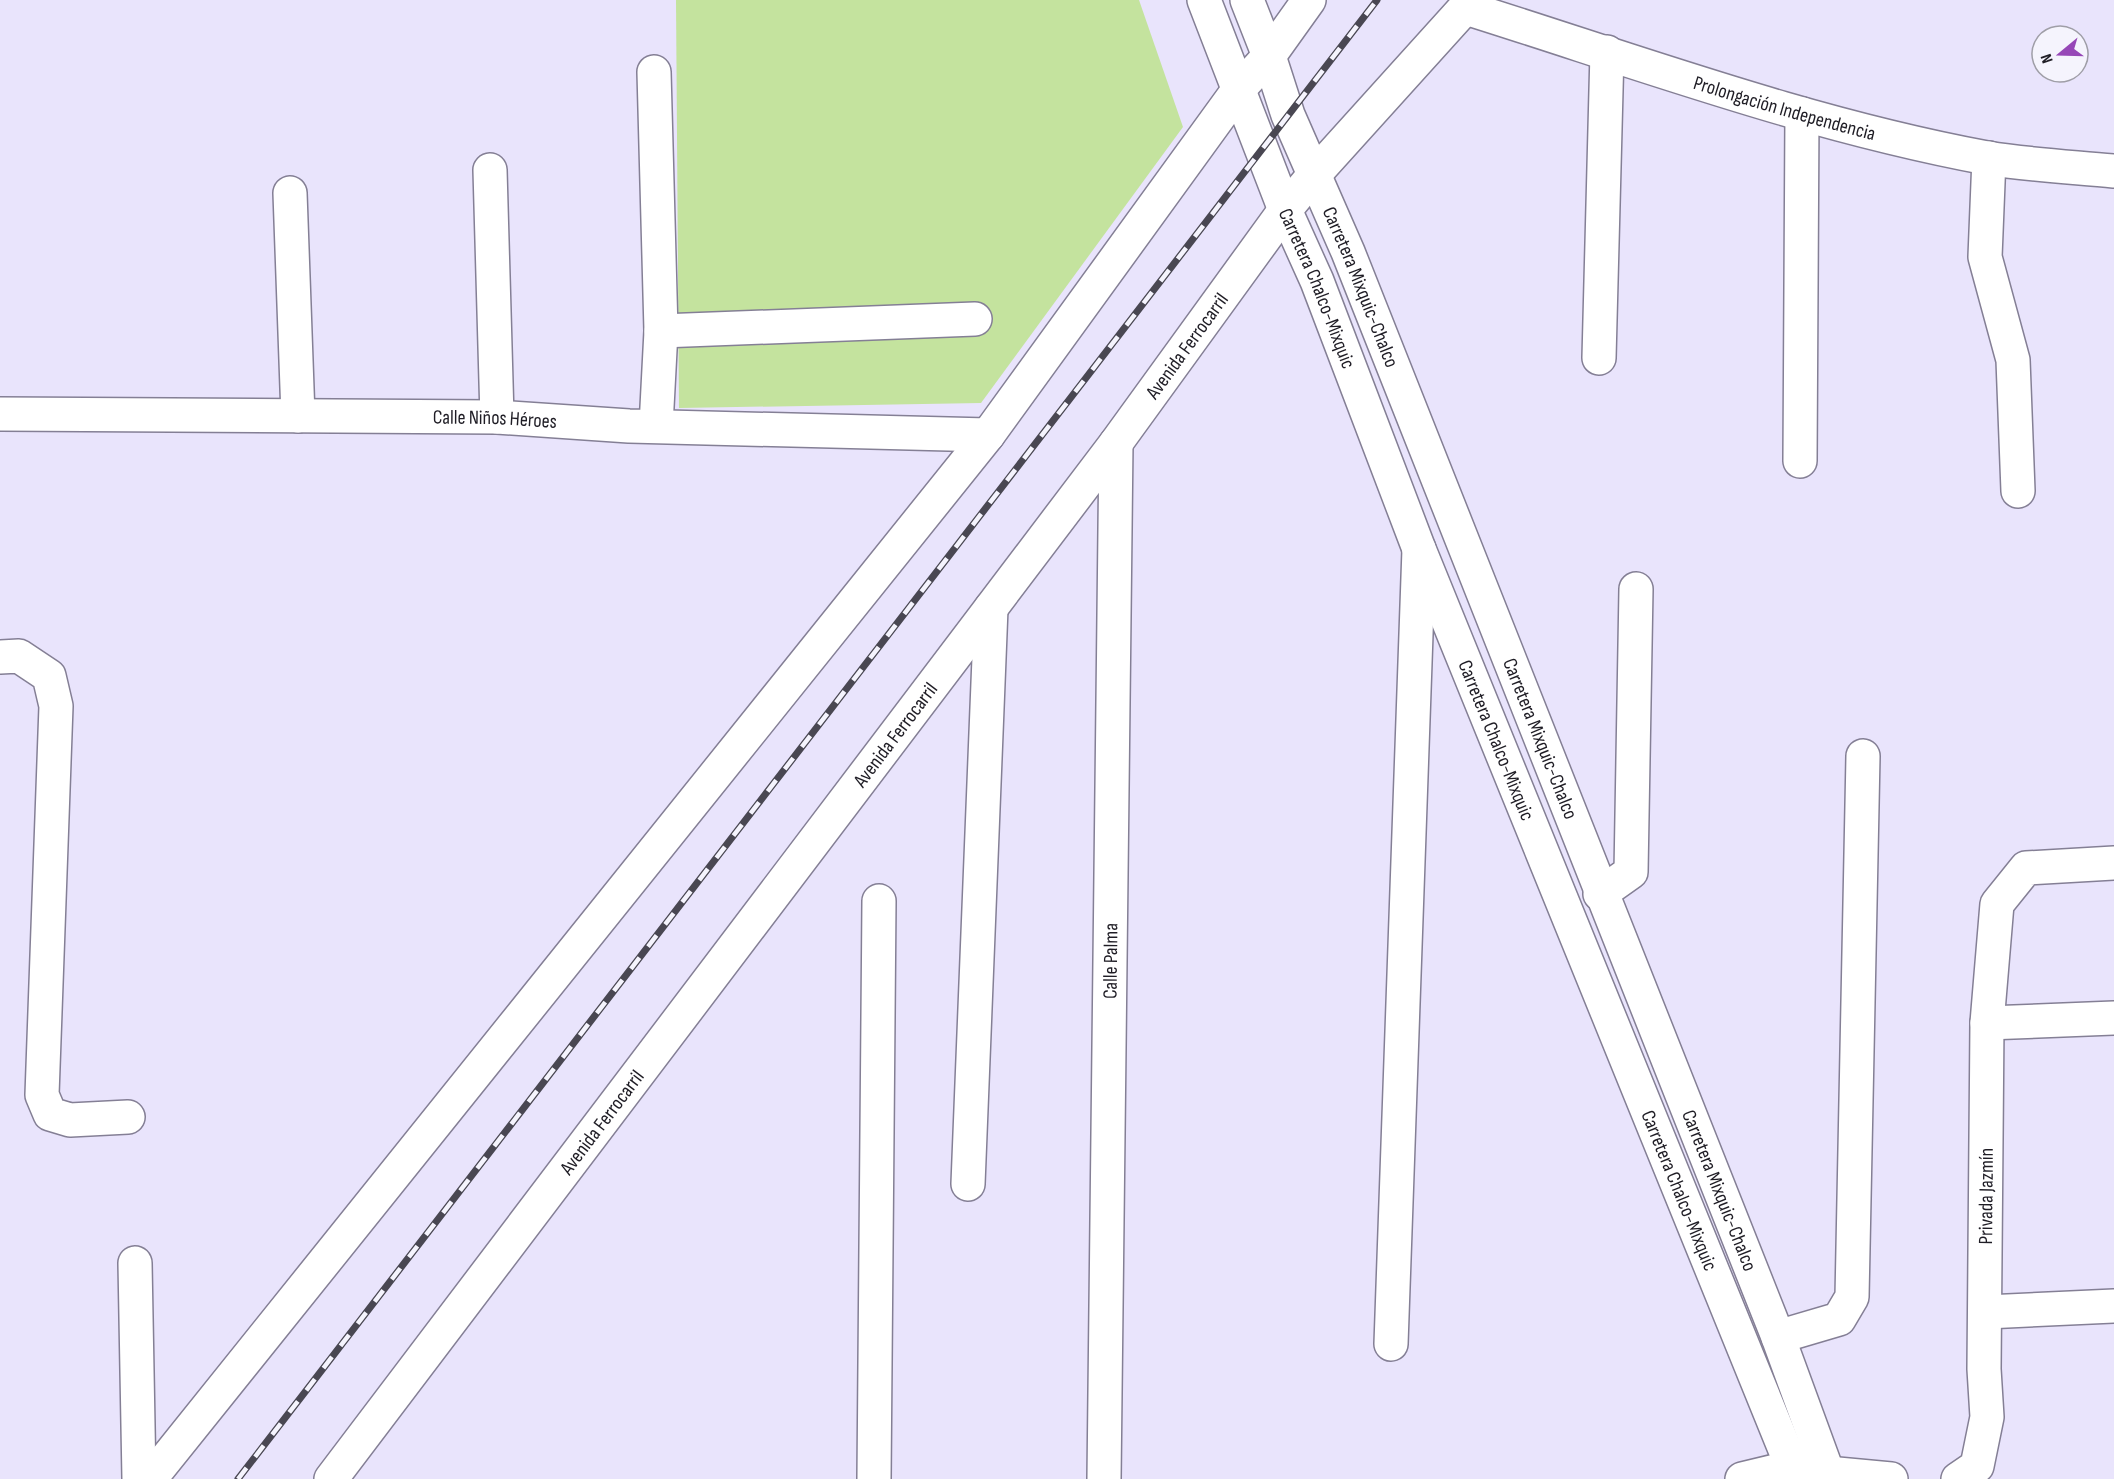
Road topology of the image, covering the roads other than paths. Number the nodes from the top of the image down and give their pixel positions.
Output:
1 (1204, 0) edge
2 (1247, 0) edge
3 (1309, 0) edge
4 (1469, 4) edge
5 (1607, 52) junction
6 (1269, 56) junction
7 (654, 72) dead end
8 (1239, 90) junction
9 (1802, 114) junction
10 (1989, 158) junction
11 (490, 170) dead end
12 (2114, 171) edge
13 (1313, 176) junction
14 (290, 193) dead end
15 (1285, 210) junction
16 (975, 319) dead end
17 (661, 331) junction
18 (1599, 358) dead end
19 (0, 414) edge
20 (298, 416) junction
21 (497, 417) junction
22 (656, 426) junction
23 (988, 435) junction
24 (1116, 443) junction
25 (1800, 461) dead end
26 (2018, 491) dead end
27 (1419, 549) junction
28 (1636, 589) dead end
29 (991, 608) junction
30 (0, 657) edge
31 (1863, 756) dead end
32 (2114, 863) edge
33 (1600, 894) junction
34 (879, 901) dead end
35 (2114, 1018) edge
36 (1987, 1023) junction
37 (128, 1118) dead end
38 (968, 1184) dead end
39 (135, 1263) dead end
40 (2114, 1306) edge
41 (1986, 1312) junction
42 (1778, 1337) junction
43 (1391, 1344) dead end
44 (1812, 1475) edge
45 (139, 1479) edge
46 (150, 1479) edge
47 (332, 1479) edge
48 (874, 1479) edge
49 (1104, 1479) edge
50 (1742, 1479) edge
51 (1891, 1479) edge
52 (1958, 1479) edge

1 - 8 street, Carretera Chalco-Mixquic
2 - 6 street, Carretera Mixquic-Chalco
3 - 6 street
4 - 5 street, Prolongación Independencia
4 - 13 street, Avenida Ferrocarril
5 - 9 street, Prolongación Independencia
5 - 18 street
6 - 8 street
6 - 13 street, Carretera Mixquic-Chalco
7 - 17 street
8 - 15 street, Carretera Chalco-Mixquic
8 - 23 street
9 - 10 street, Prolongación Independencia
9 - 25 street
10 - 12 street, Prolongación Independencia
10 - 26 street
11 - 21 street
13 - 15 street, Avenida Ferrocarril
13 - 33 street, Carretera Mixquic-Chalco
14 - 20 street
15 - 24 street, Avenida Ferrocarril
15 - 27 street, Carretera Chalco-Mixquic
16 - 17 street
17 - 22 street
19 - 20 street, Calle Niños Héroes
20 - 21 street, Calle Niños Héroes
21 - 22 street, Calle Niños Héroes
22 - 23 street, Calle Niños Héroes
23 - 46 street
24 - 29 street, Avenida Ferrocarril
24 - 49 street, Calle Palma
27 - 43 street
27 - 44 street, Carretera Chalco-Mixquic
28 - 33 street
29 - 38 street
29 - 47 street, Avenida Ferrocarril
30 - 37 street
31 - 42 street
32 - 36 street, Privada Jazmín
33 - 42 street, Carretera Mixquic-Chalco
34 - 48 street
35 - 36 street
36 - 41 street, Privada Jazmín
39 - 45 street
40 - 41 street
41 - 52 street, Privada Jazmín
42 - 44 street, Carretera Mixquic-Chalco
44 - 50 street
44 - 51 street

